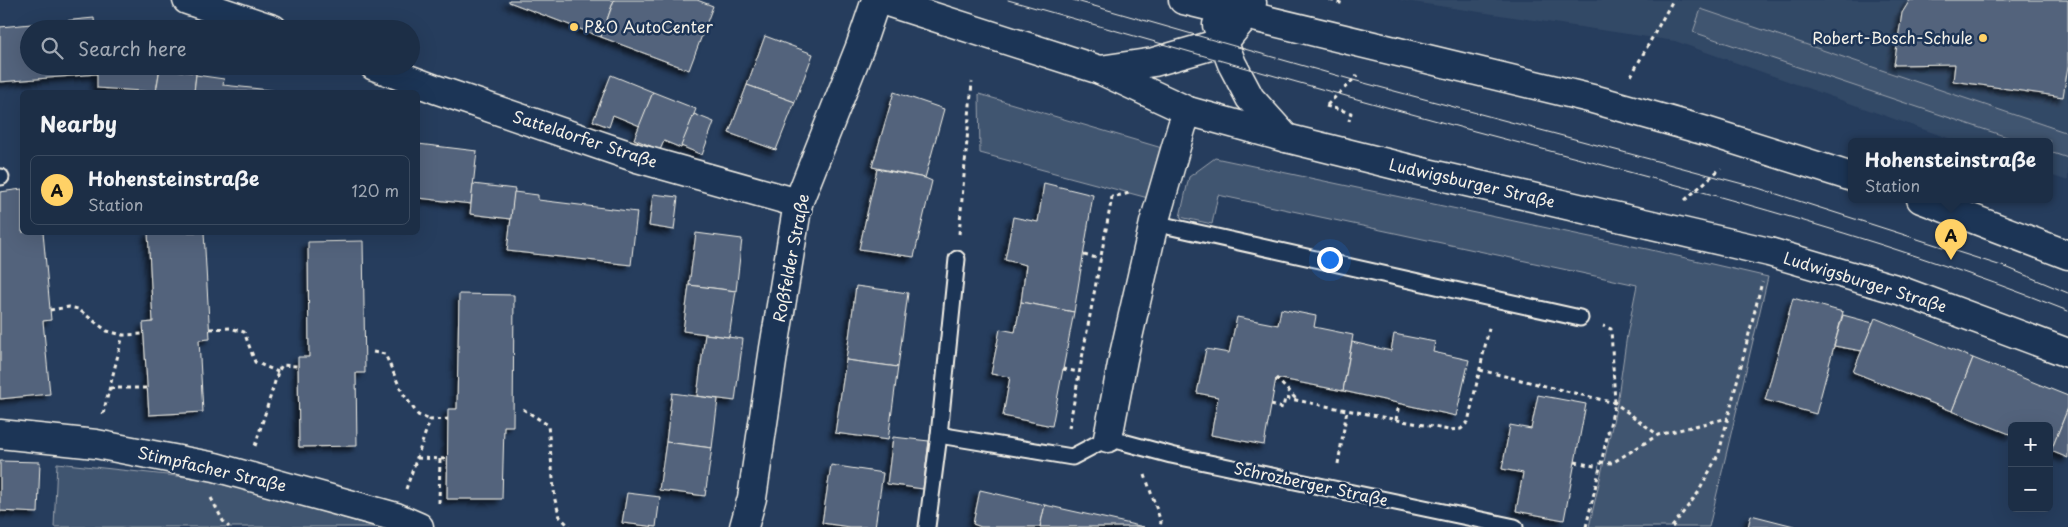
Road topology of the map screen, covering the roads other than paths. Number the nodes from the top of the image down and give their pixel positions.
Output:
1 (187, 0) edge
2 (876, 0) edge
3 (881, 0) edge
4 (1183, 0) edge
5 (1210, 4) edge
6 (1249, 8) edge
7 (246, 20) edge
8 (1224, 42) junction
9 (1100, 70) junction
10 (397, 75) edge
11 (1188, 111) junction
12 (1286, 138) junction
13 (1848, 176) edge
14 (798, 203) junction
15 (1932, 203) edge
16 (1154, 223) junction
17 (2068, 255) edge
18 (958, 259) road end
19 (1580, 318) road end
20 (2068, 353) edge
21 (0, 434) edge
22 (939, 435) junction
23 (1108, 438) junction
24 (418, 519) edge
25 (744, 527) edge
26 (927, 527) edge
27 (1515, 527) edge

1 - 7 street
2 - 14 street, Roßfelder Straße
3 - 9 street, Ludwigsburger Straße
4 - 5 street
5 - 6 street
5 - 8 street
6 - 8 street
6 - 13 street
8 - 9 street
8 - 12 street
9 - 11 street, Ludwigsburger Straße
10 - 14 street, Satteldorfer Straße
11 - 12 street, Ludwigsburger Straße
11 - 16 street
12 - 20 street, Ludwigsburger Straße
14 - 25 street, Roßfelder Straße
15 - 17 street
16 - 19 lane
16 - 23 street
18 - 22 lane
21 - 24 street, Stimpfacher Straße
22 - 23 lane
22 - 26 lane
23 - 27 lane, Schrozberger Straße

